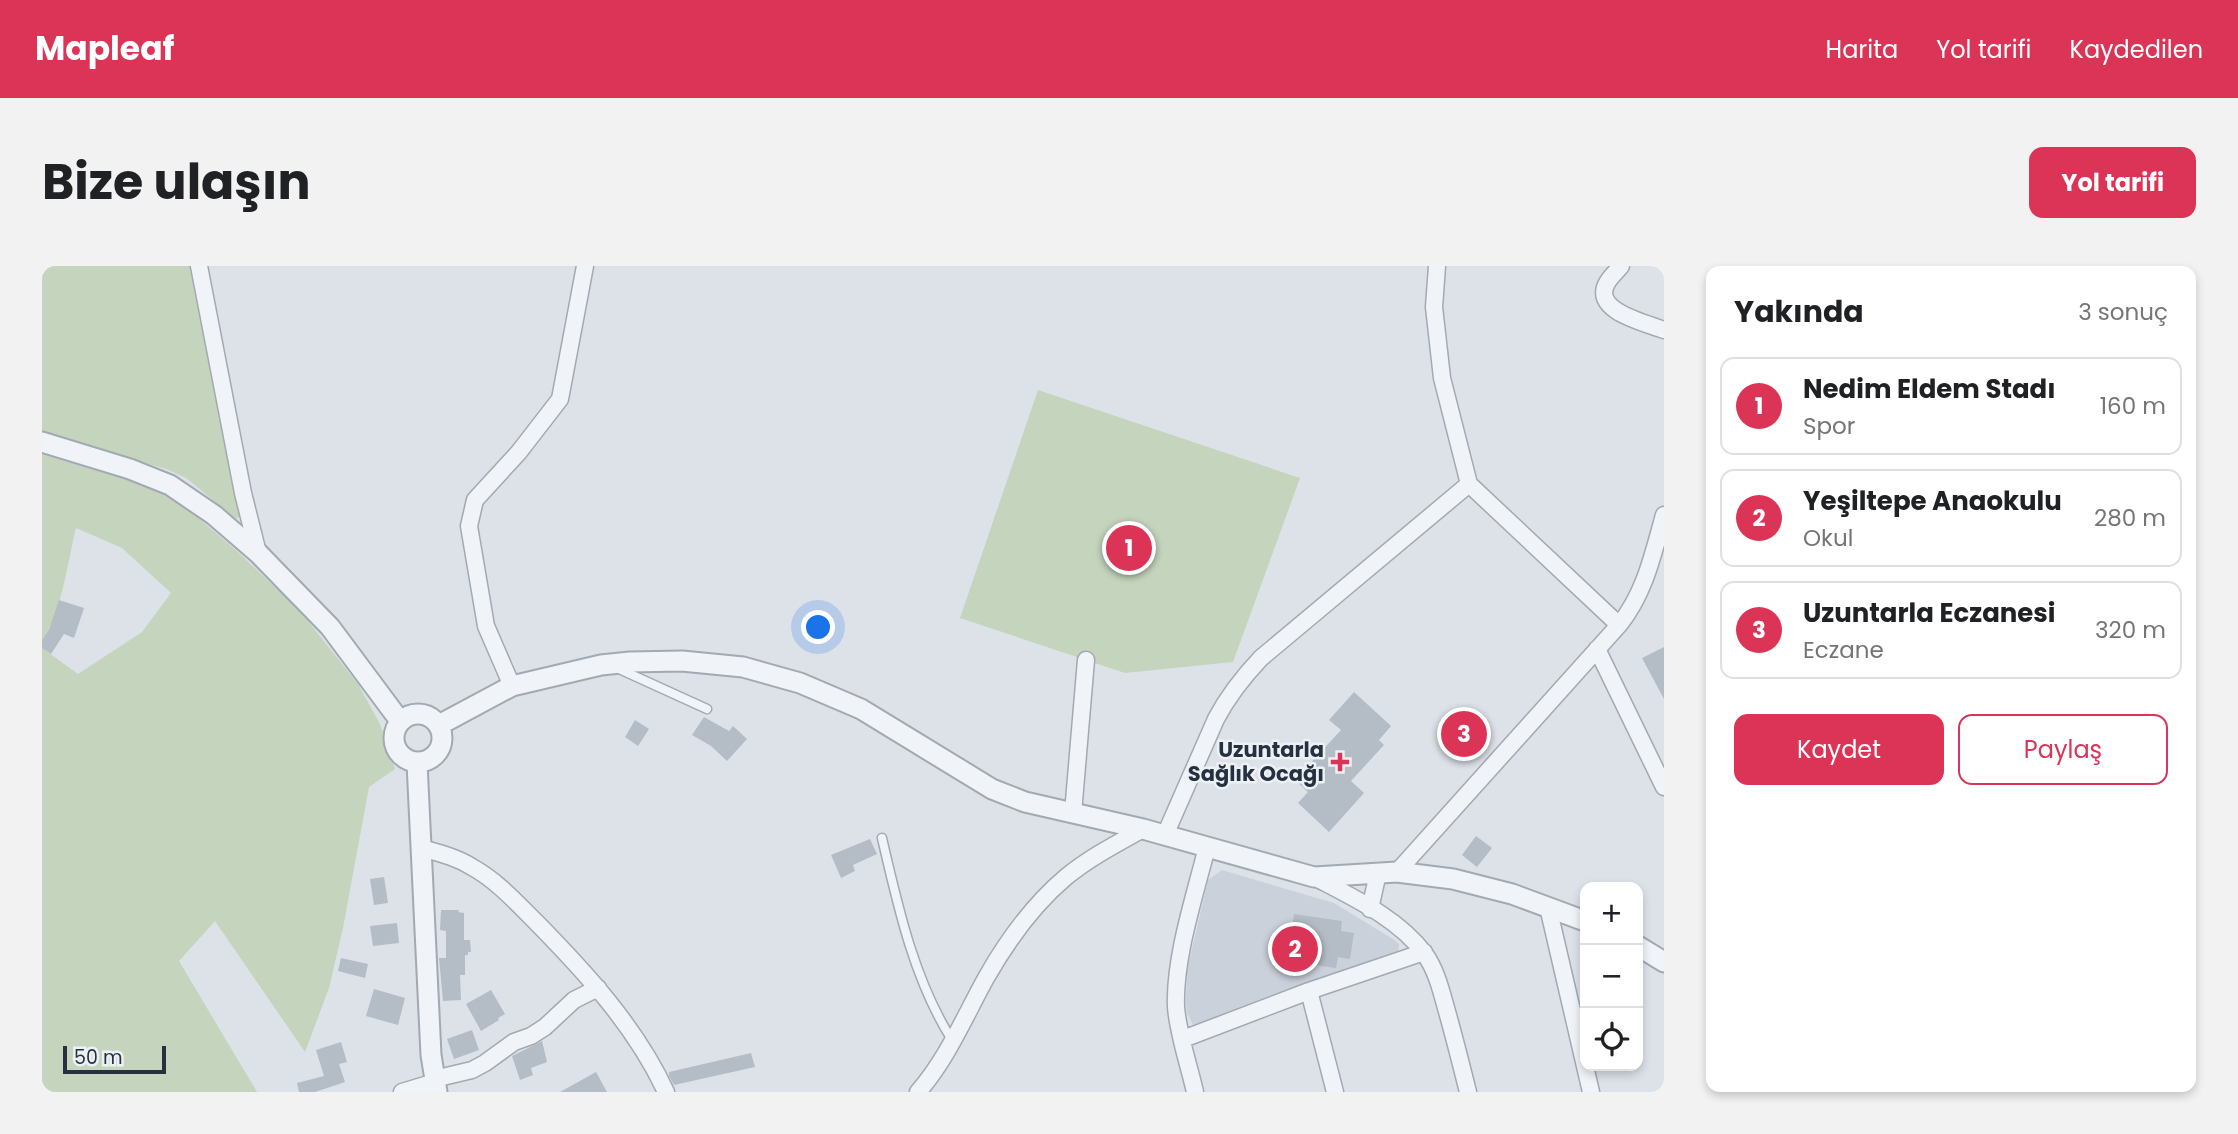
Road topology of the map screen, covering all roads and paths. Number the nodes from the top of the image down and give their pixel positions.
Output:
1 (199, 266) edge
2 (585, 266) edge
3 (1437, 266) edge
4 (1622, 266) edge
5 (1664, 330) edge
6 (42, 442) edge
7 (1469, 484) junction
8 (1664, 515) edge
9 (1656, 544) junction
10 (258, 553) junction
11 (1664, 560) edge
12 (1619, 625) junction
13 (1597, 649) junction
14 (1086, 660) dead end
15 (610, 664) junction
16 (512, 686) junction
17 (707, 709) dead end
18 (400, 721) junction
19 (439, 726) junction
20 (417, 763) junction
21 (1664, 787) edge
22 (1073, 813) junction
23 (1143, 829) junction
24 (1165, 835) junction
25 (881, 838) dead end
26 (1207, 847) junction
27 (421, 848) junction
28 (1387, 872) junction
29 (1314, 877) junction
30 (1548, 907) junction
31 (1370, 909) junction
32 (1580, 919) edge
33 (1643, 949) edge
34 (1424, 952) junction
35 (1664, 962) edge
36 (598, 988) junction
37 (1309, 991) junction
38 (1183, 1039) junction
39 (952, 1041) junction
40 (435, 1084) edge
41 (402, 1092) edge
42 (666, 1092) edge
43 (918, 1092) edge
44 (1195, 1092) edge
45 (1335, 1092) edge
46 (1468, 1092) edge
47 (1591, 1092) edge

1 - 10 street
2 - 16 street
3 - 7 street
4 - 5 street
6 - 10 street
7 - 12 street
7 - 24 street
8 - 9 street
9 - 11 street
9 - 12 street
10 - 18 street
12 - 13 street
13 - 21 street
13 - 28 street
14 - 22 street
15 - 16 street
15 - 17 lane
15 - 22 street
16 - 19 street
18 - 19 street
18 - 20 street
19 - 20 street
20 - 27 street
22 - 23 street
23 - 24 street
23 - 39 street
24 - 26 street
25 - 39 lane
26 - 29 street
26 - 38 street
27 - 36 street
27 - 40 street
28 - 29 street
28 - 30 street
28 - 31 street
29 - 31 street
30 - 32 street
30 - 47 street
31 - 34 street
33 - 35 street
34 - 37 street
34 - 46 street
36 - 40 street
36 - 42 street
37 - 38 street
37 - 45 street
38 - 44 street
39 - 43 street
40 - 41 street

